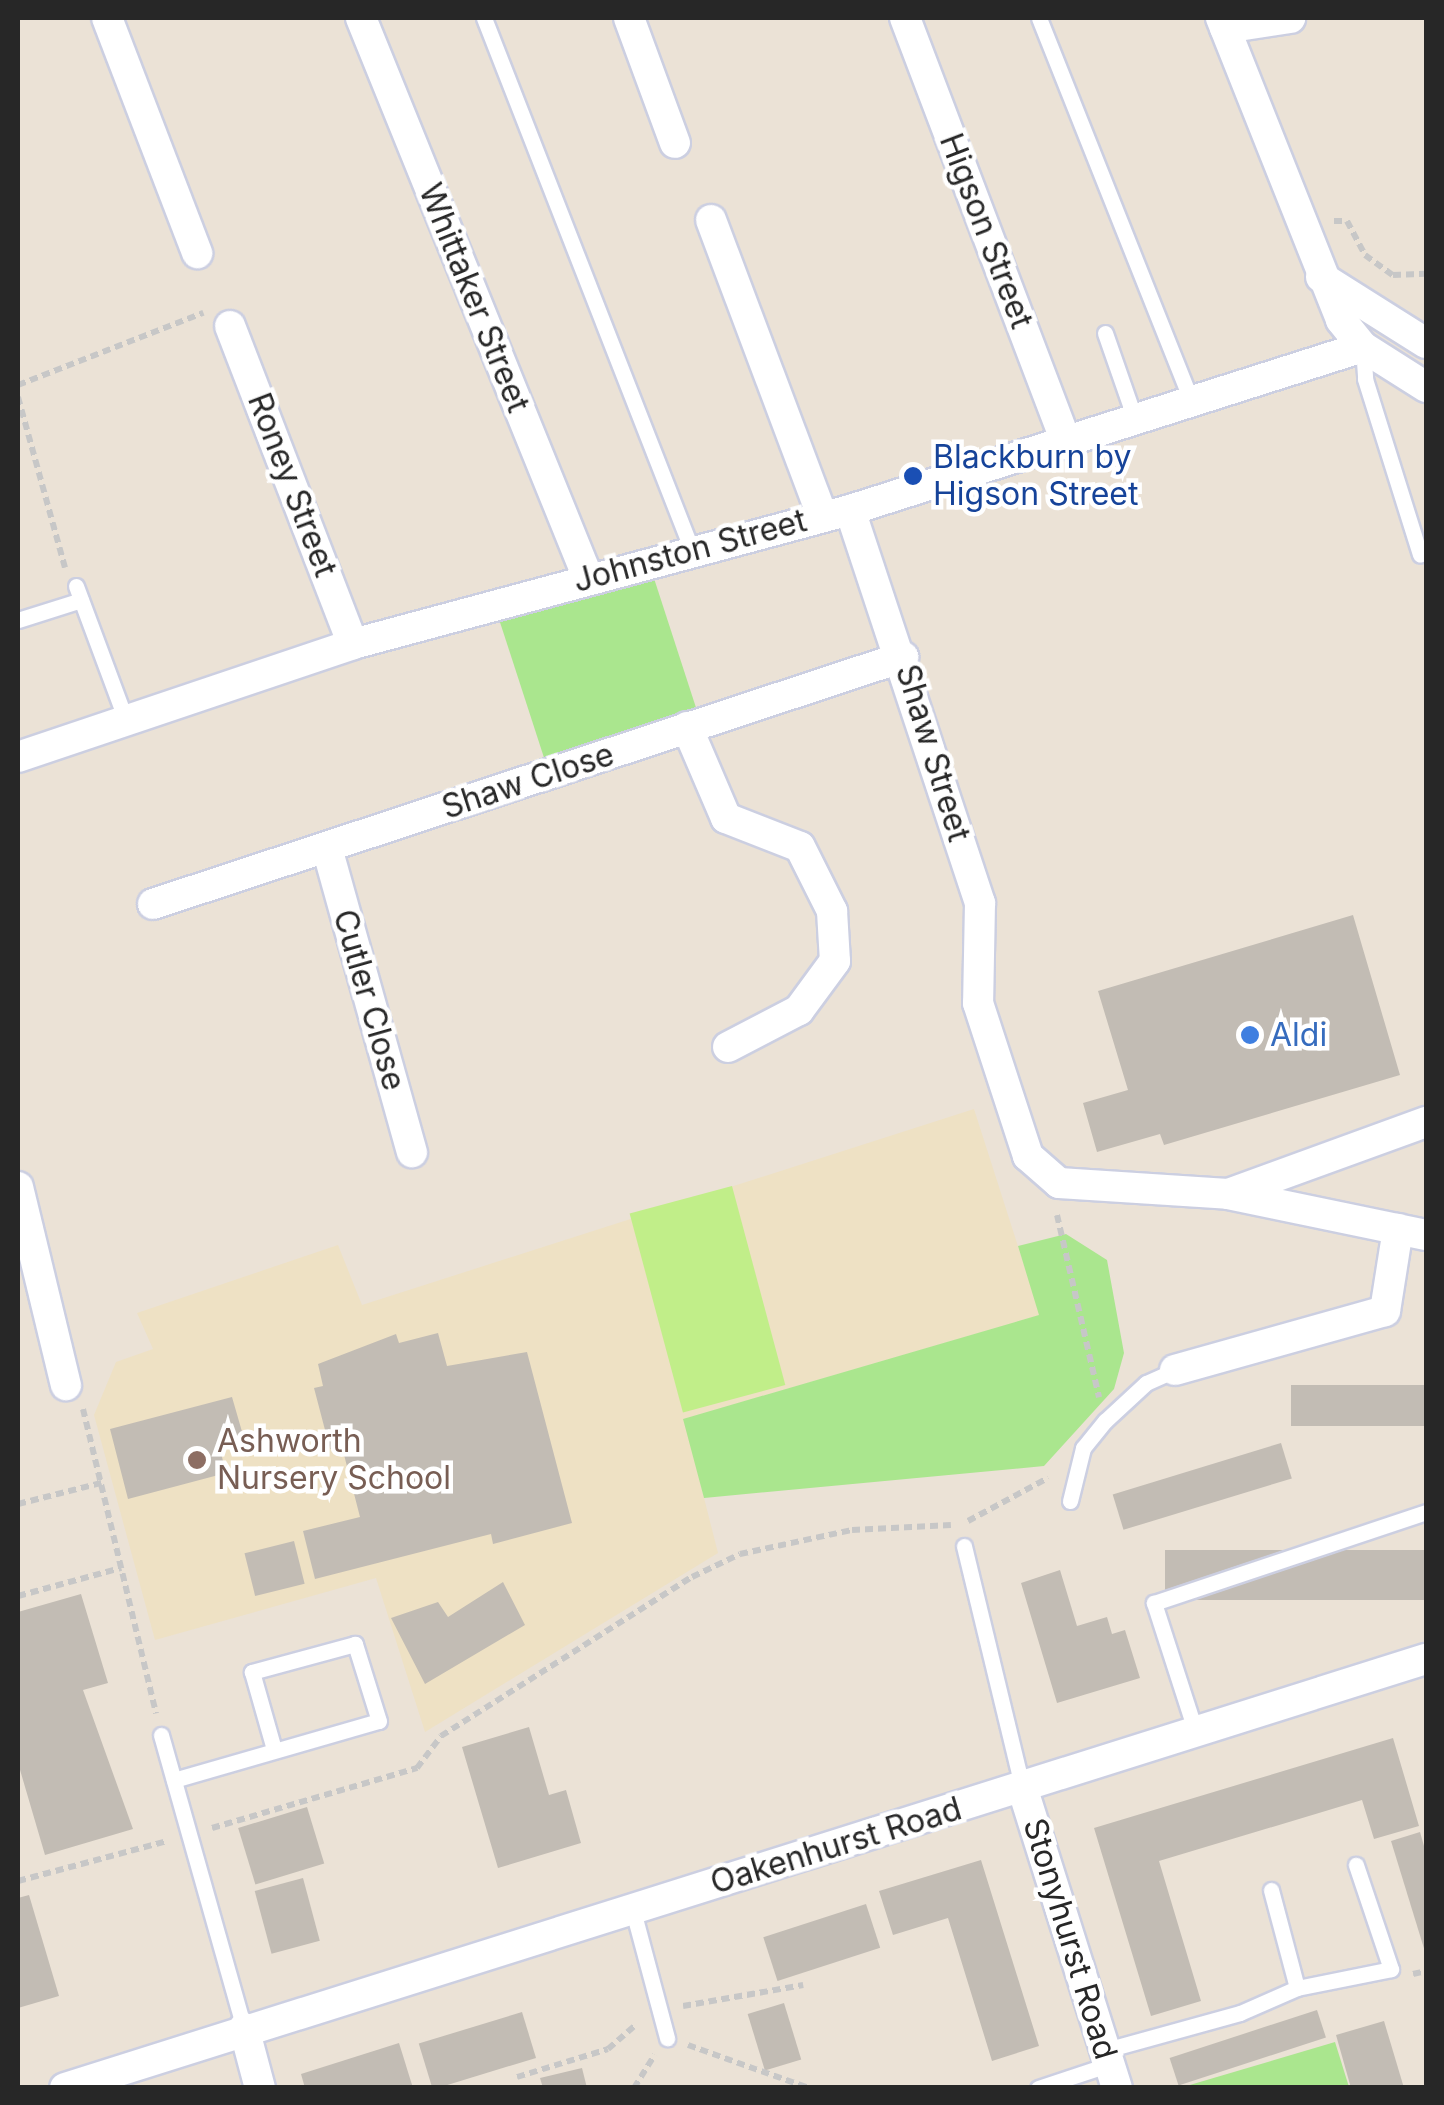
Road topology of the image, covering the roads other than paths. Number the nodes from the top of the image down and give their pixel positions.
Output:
1 (108, 18) edge
2 (361, 18) edge
3 (484, 18) edge
4 (629, 18) edge
5 (905, 18) edge
6 (1040, 18) edge
7 (1290, 18) edge
8 (1223, 23) edge
9 (675, 142) dead end
10 (711, 220) dead end
11 (197, 252) dead end
12 (1318, 275) junction
13 (230, 326) road end
14 (1105, 332) dead end
15 (1426, 343) edge
16 (1364, 346) junction
17 (1426, 387) edge
18 (1192, 403) junction
19 (1136, 422) junction
20 (1067, 444) junction
21 (836, 512) junction
22 (692, 553) junction
23 (1420, 555) dead end
24 (588, 578) junction
25 (18, 620) edge
26 (353, 644) junction
27 (903, 657) junction
28 (126, 724) junction
29 (687, 727) junction
30 (18, 757) edge
31 (327, 848) junction
32 (153, 904) dead end
33 (728, 1047) dead end
34 (1426, 1122) edge
35 (412, 1152) dead end
36 (18, 1188) edge
37 (1228, 1194) junction
38 (1412, 1232) edge
39 (1176, 1370) joint
40 (66, 1385) road end
41 (1070, 1502) dead end
42 (1426, 1512) edge
43 (964, 1546) dead end
44 (1426, 1658) edge
45 (1196, 1733) junction
46 (161, 1735) road end
47 (274, 1749) junction
48 (174, 1780) junction
49 (1024, 1790) junction
50 (1356, 1865) dead end
51 (1271, 1890) dead end
52 (632, 1907) junction
53 (1297, 1988) junction
54 (244, 2028) junction
55 (667, 2038) road end
56 (1111, 2067) edge
57 (65, 2088) edge
58 (260, 2088) edge
59 (1038, 2088) edge

1 - 11 street
2 - 24 street, Whittaker Street
3 - 22 lane
4 - 9 street
5 - 20 street, Higson Street
6 - 18 lane
7 - 8 street
8 - 12 street
10 - 21 street, Shaw Street
12 - 15 street
12 - 16 street
13 - 26 street, Roney Street
14 - 19 lane
16 - 17 street
16 - 18 street, Johnston Street
16 - 23 lane
18 - 19 street, Johnston Street
19 - 20 street, Johnston Street
20 - 21 street, Johnston Street
21 - 22 street, Johnston Street
21 - 27 street, Shaw Street
22 - 24 street, Johnston Street
24 - 26 street, Johnston Street
25 - 28 lane
26 - 28 street, Johnston Street
27 - 29 street, Shaw Close
27 - 37 street, Shaw Street
28 - 30 street, Johnston Street
29 - 31 street, Shaw Close
29 - 33 street
31 - 32 street, Shaw Close
31 - 35 street, Cutler Close
34 - 37 street
36 - 40 street
37 - 38 street
38 - 39 street
39 - 41 lane
42 - 45 lane
43 - 49 lane
44 - 45 street, Oakenhurst Road
45 - 49 street, Oakenhurst Road
46 - 48 lane
47 - 47 lane
47 - 48 lane
48 - 54 lane
49 - 52 street, Oakenhurst Road
49 - 56 street, Stonyhurst Road
50 - 53 lane
51 - 53 lane
52 - 54 street, Oakenhurst Road
52 - 55 lane
53 - 56 lane
54 - 57 street, Oakenhurst Road
54 - 58 street
56 - 59 lane

